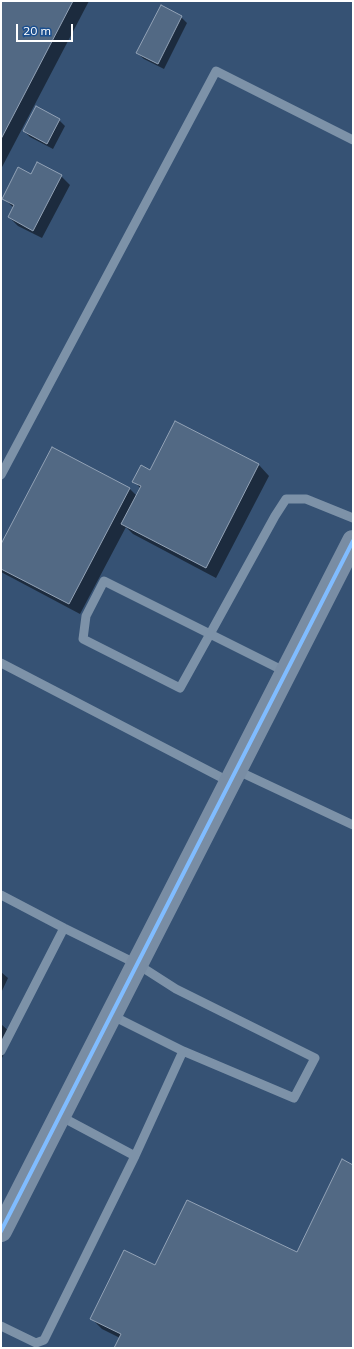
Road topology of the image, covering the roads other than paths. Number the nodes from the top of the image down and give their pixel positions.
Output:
1 (353, 140) edge
2 (1, 475) edge
3 (353, 518) edge
4 (350, 553) edge
5 (210, 634) junction
6 (1, 663) edge
7 (286, 672) junction
8 (233, 776) junction
9 (353, 825) edge
10 (1, 895) edge
11 (64, 928) junction
12 (137, 964) junction
13 (111, 1015) junction
14 (1, 1051) edge
15 (183, 1051) junction
16 (60, 1116) junction
17 (135, 1156) junction
18 (3, 1223) edge
19 (1, 1326) edge

1 - 2 lane
3 - 5 lane
4 - 7 street
5 - 5 lane
5 - 7 lane
6 - 8 lane
7 - 8 street
8 - 9 lane
8 - 12 street
10 - 11 lane
11 - 12 lane
11 - 14 lane
12 - 13 street
12 - 15 lane
13 - 15 lane
13 - 16 street
15 - 17 lane
16 - 17 lane
16 - 18 street
17 - 19 lane

